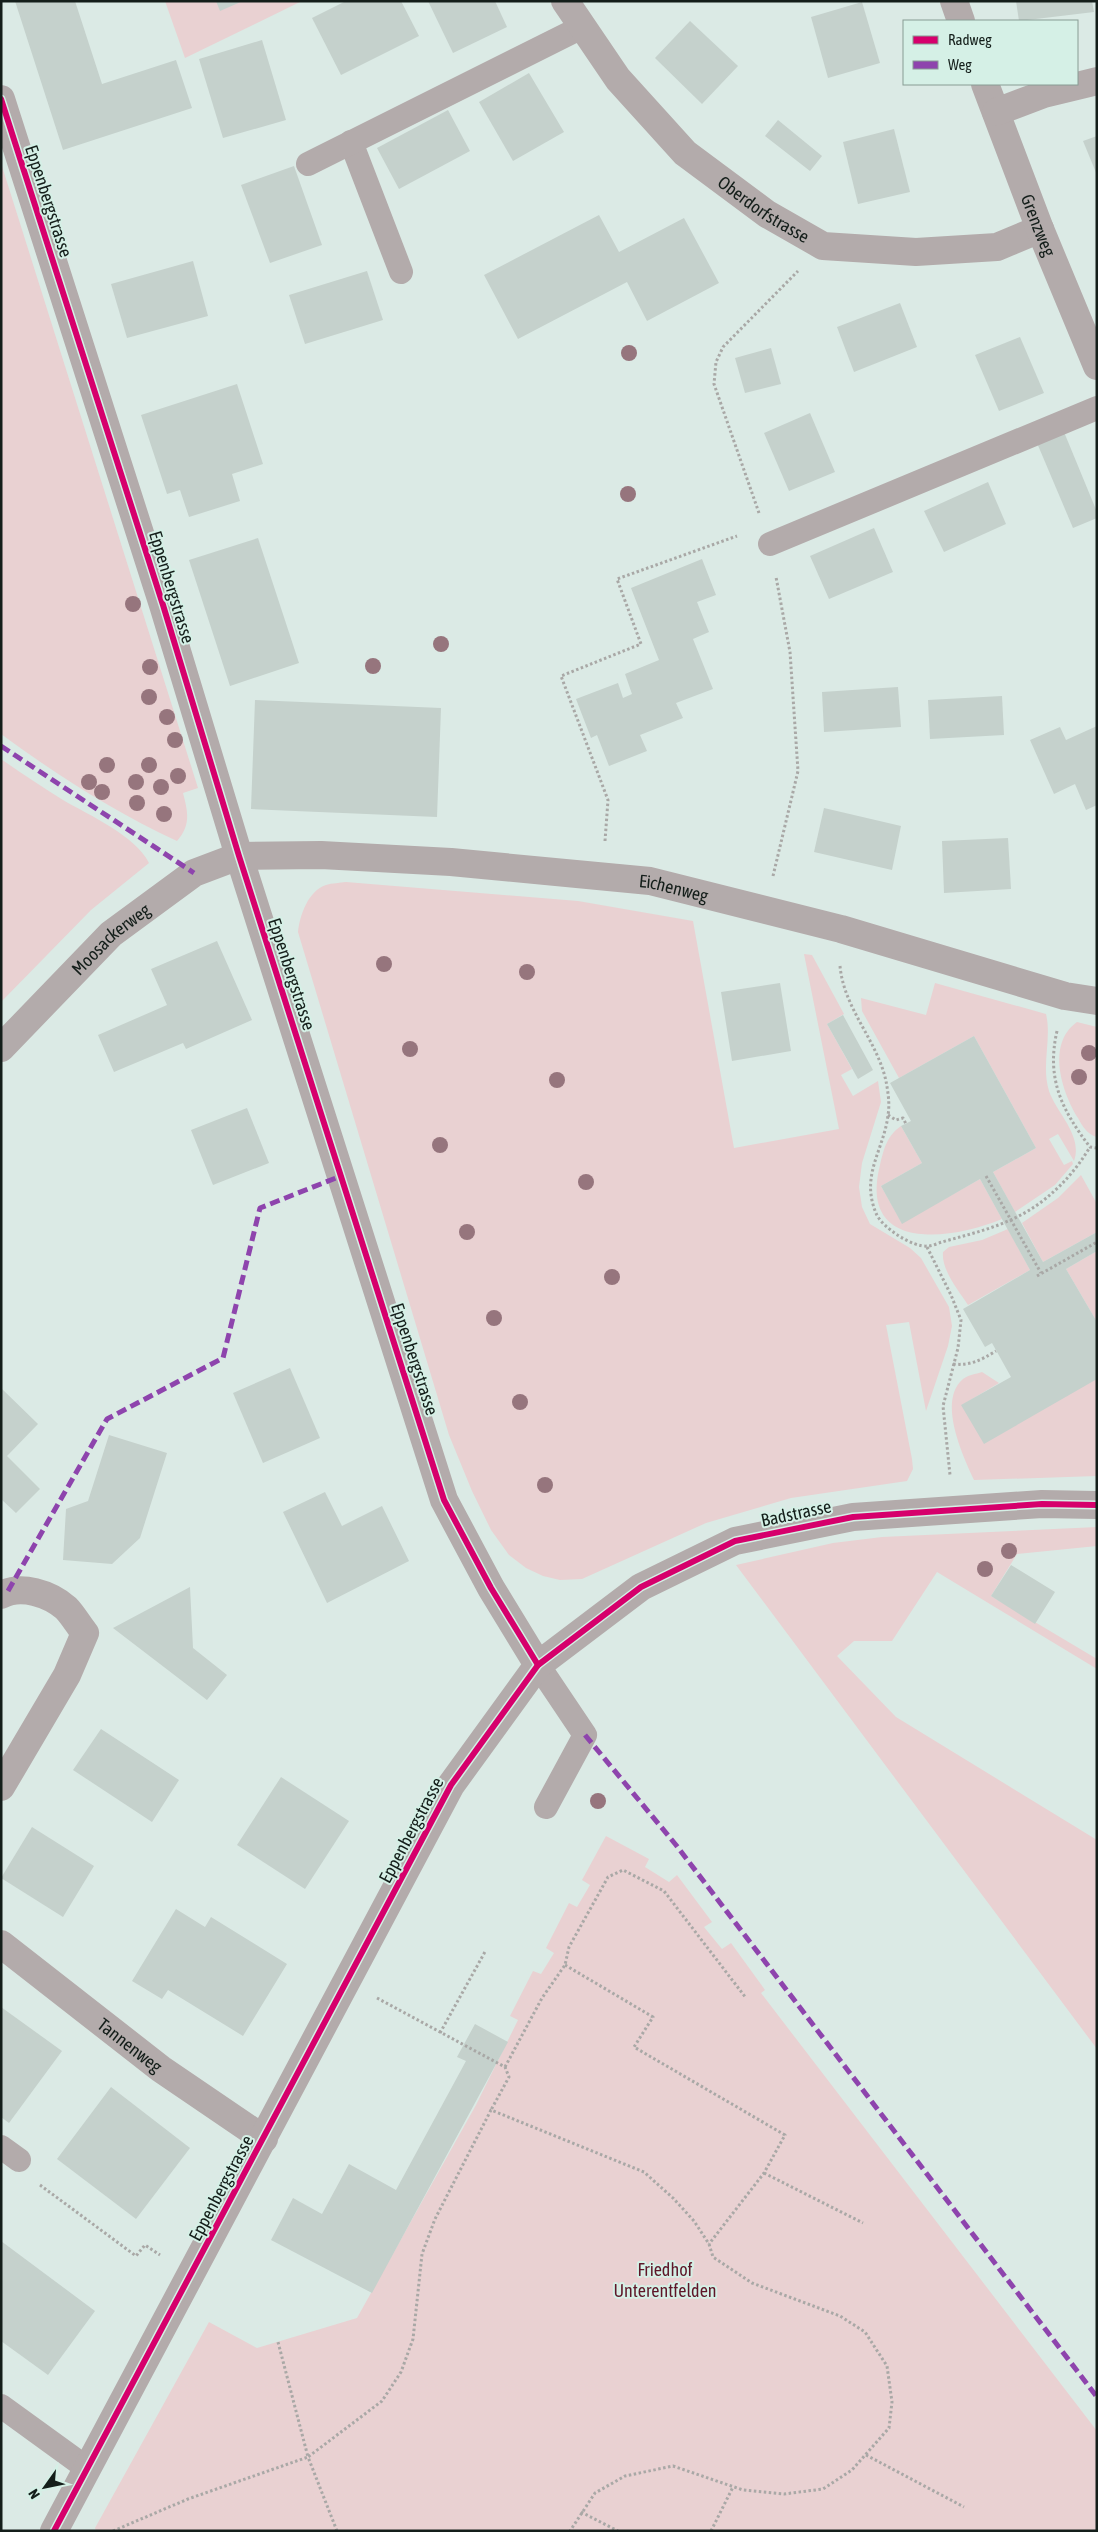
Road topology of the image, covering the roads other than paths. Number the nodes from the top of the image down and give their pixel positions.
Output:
1 (565, 1) edge
2 (954, 1) edge
3 (961, 20) edge
4 (582, 27) junction
5 (1097, 81) edge
6 (985, 85) edge
7 (1, 99) edge
8 (996, 112) junction
9 (351, 142) junction
10 (308, 164) dead end
11 (1040, 229) junction
12 (401, 272) dead end
13 (1097, 366) edge
14 (1097, 408) edge
15 (770, 544) dead end
16 (238, 856) junction
17 (1097, 1001) edge
18 (1, 1048) edge
19 (1097, 1505) edge
20 (1, 1595) edge
21 (538, 1665) junction
22 (1, 1787) edge
23 (546, 1807) dead end
24 (1, 1944) edge
25 (264, 2139) junction
26 (1, 2406) edge
27 (88, 2469) junction
28 (54, 2531) edge

1 - 4 street, Oberdorfstrasse
2 - 3 street
4 - 9 lane
4 - 11 street, Oberdorfstrasse
5 - 8 street
6 - 8 street, Grenzweg
7 - 16 street, Eppenbergstrasse
8 - 11 street, Grenzweg
9 - 10 lane
9 - 12 lane
11 - 13 street, Grenzweg
14 - 15 lane
16 - 17 street, Eichenweg
16 - 18 street, Moosackerweg
16 - 21 street, Eppenbergstrasse
19 - 21 street, Badstrasse
20 - 22 street
21 - 23 lane
21 - 25 street, Eppenbergstrasse
24 - 25 street, Tannenweg
25 - 27 street, Eppenbergstrasse
26 - 27 lane
27 - 28 street, Eppenbergstrasse

